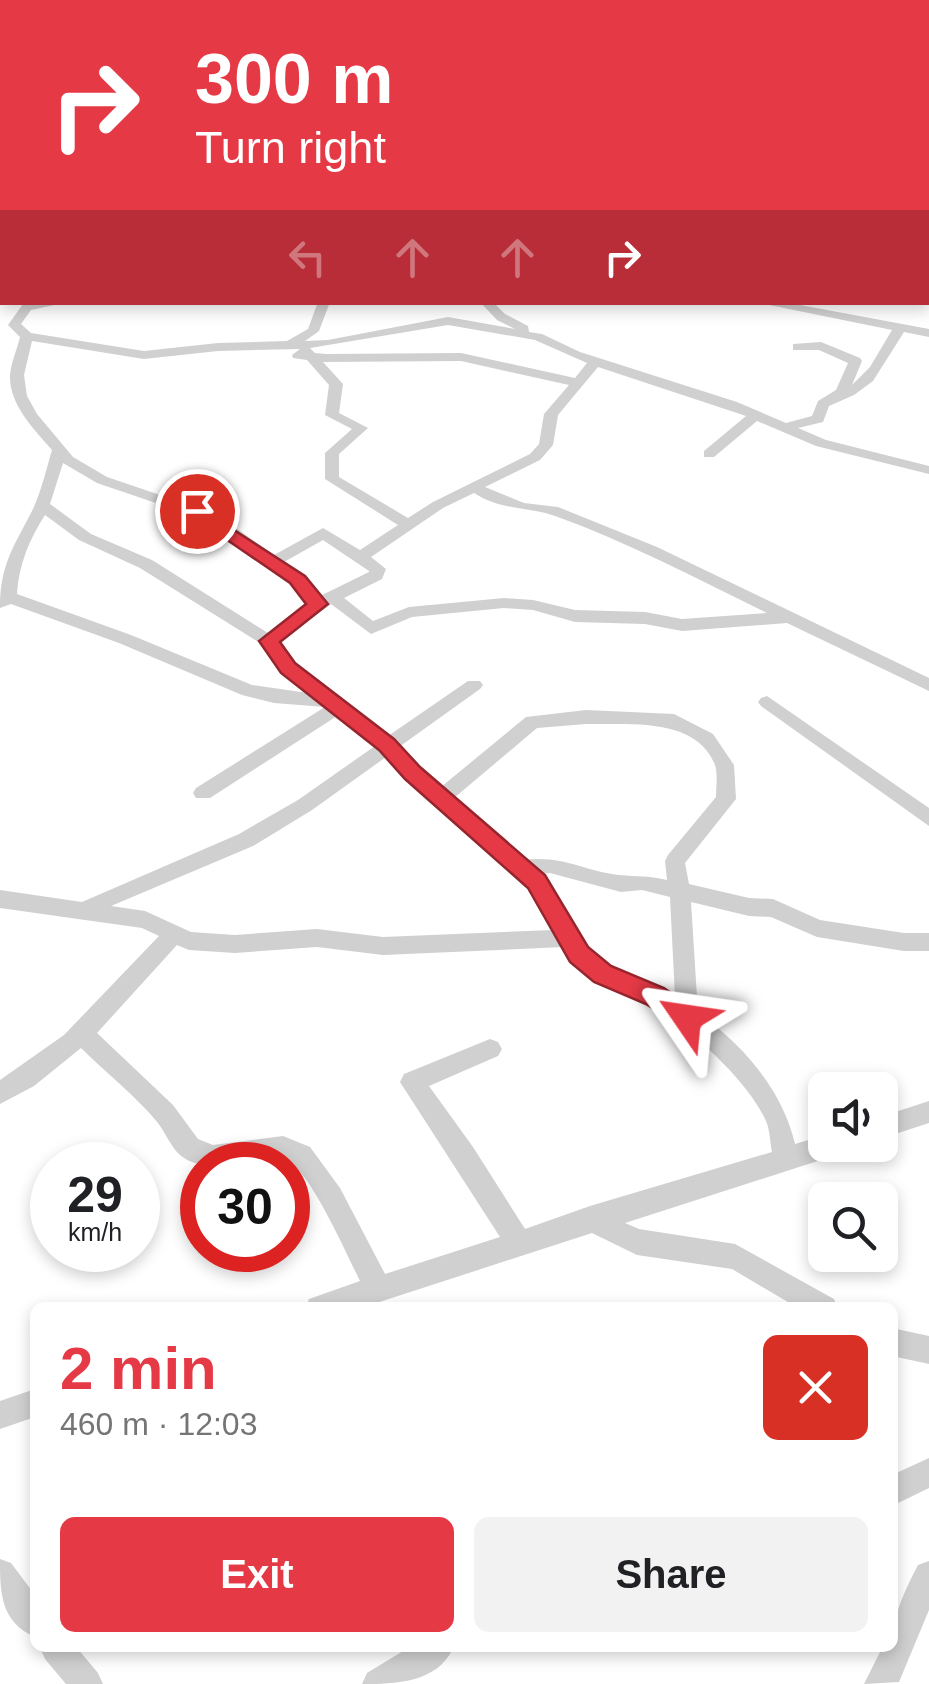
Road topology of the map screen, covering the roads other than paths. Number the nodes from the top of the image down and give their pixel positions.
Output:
1 (28, 305) edge
2 (489, 305) edge
3 (777, 305) edge
4 (322, 308) edge
5 (900, 328) junction
6 (929, 333) edge
7 (27, 336) junction
8 (538, 338) junction
9 (287, 345) junction
10 (268, 346) junction
11 (798, 347) dead end
12 (306, 350) junction
13 (596, 361) junction
14 (575, 382) junction
15 (834, 398) junction
16 (753, 417) junction
17 (780, 428) junction
18 (59, 450) junction
19 (709, 454) dead end
20 (929, 470) edge
21 (474, 487) junction
22 (42, 505) junction
23 (409, 525) junction
24 (360, 557) junction
25 (273, 562) junction
26 (4, 600) edge
27 (326, 601) junction
28 (794, 616) junction
29 (269, 641) junction
30 (474, 685) dead end
31 (929, 685) edge
32 (768, 702) dead end
33 (333, 703) junction
34 (386, 744) junction
35 (203, 793) dead end
36 (441, 798) junction
37 (929, 818) edge
38 (522, 868) junction
39 (677, 889) junction
40 (0, 899) edge
41 (86, 910) junction
42 (174, 934) junction
43 (571, 938) junction
44 (929, 942) edge
45 (687, 1018) junction
46 (81, 1033) junction
47 (490, 1049) dead end
48 (0, 1093) edge
49 (929, 1112) edge
50 (898, 1122) edge
51 (808, 1152) edge
52 (786, 1160) junction
53 (590, 1219) junction
54 (518, 1242) junction
55 (378, 1288) junction
56 (336, 1302) edge
57 (813, 1302) edge
58 (898, 1343) edge
59 (929, 1350) edge
60 (30, 1405) edge
61 (0, 1415) edge
62 (929, 1472) edge
63 (898, 1488) edge
64 (0, 1574) edge
65 (929, 1576) edge
66 (30, 1614) edge
67 (898, 1651) edge
68 (59, 1652) edge
69 (430, 1652) edge
70 (897, 1652) edge
71 (87, 1684) edge
72 (378, 1684) edge
73 (880, 1684) edge

1 - 7 street
2 - 8 street
3 - 5 street
4 - 9 street
5 - 6 street
5 - 15 street
7 - 10 street
7 - 18 street
8 - 12 street
8 - 13 street
9 - 10 street
9 - 12 street
10 - 12 street
11 - 15 street
12 - 14 street
12 - 23 street
13 - 14 street
13 - 16 street
14 - 21 street
15 - 17 street
16 - 17 street
16 - 19 street
17 - 20 street
18 - 22 street
18 - 25 street
21 - 23 street
21 - 28 street
22 - 26 street
22 - 29 street
23 - 24 street
24 - 25 street
24 - 27 street
25 - 27 street
26 - 33 street
27 - 28 street
27 - 29 street
28 - 31 street
29 - 33 street
30 - 34 street
32 - 37 street
33 - 34 street
33 - 35 street
34 - 36 street
34 - 41 street
36 - 38 street
36 - 39 street
38 - 39 street
38 - 43 street
39 - 44 street
39 - 45 street
40 - 41 street
41 - 42 street
42 - 43 street
42 - 46 street
43 - 45 street
45 - 52 street
46 - 48 street
46 - 55 street
47 - 54 street
49 - 50 street
51 - 52 street
52 - 53 street
53 - 54 street
53 - 57 street
54 - 55 street
55 - 56 street
58 - 59 street
60 - 61 street
62 - 63 street
64 - 66 street
65 - 67 street
68 - 71 street
69 - 72 street
70 - 73 street

